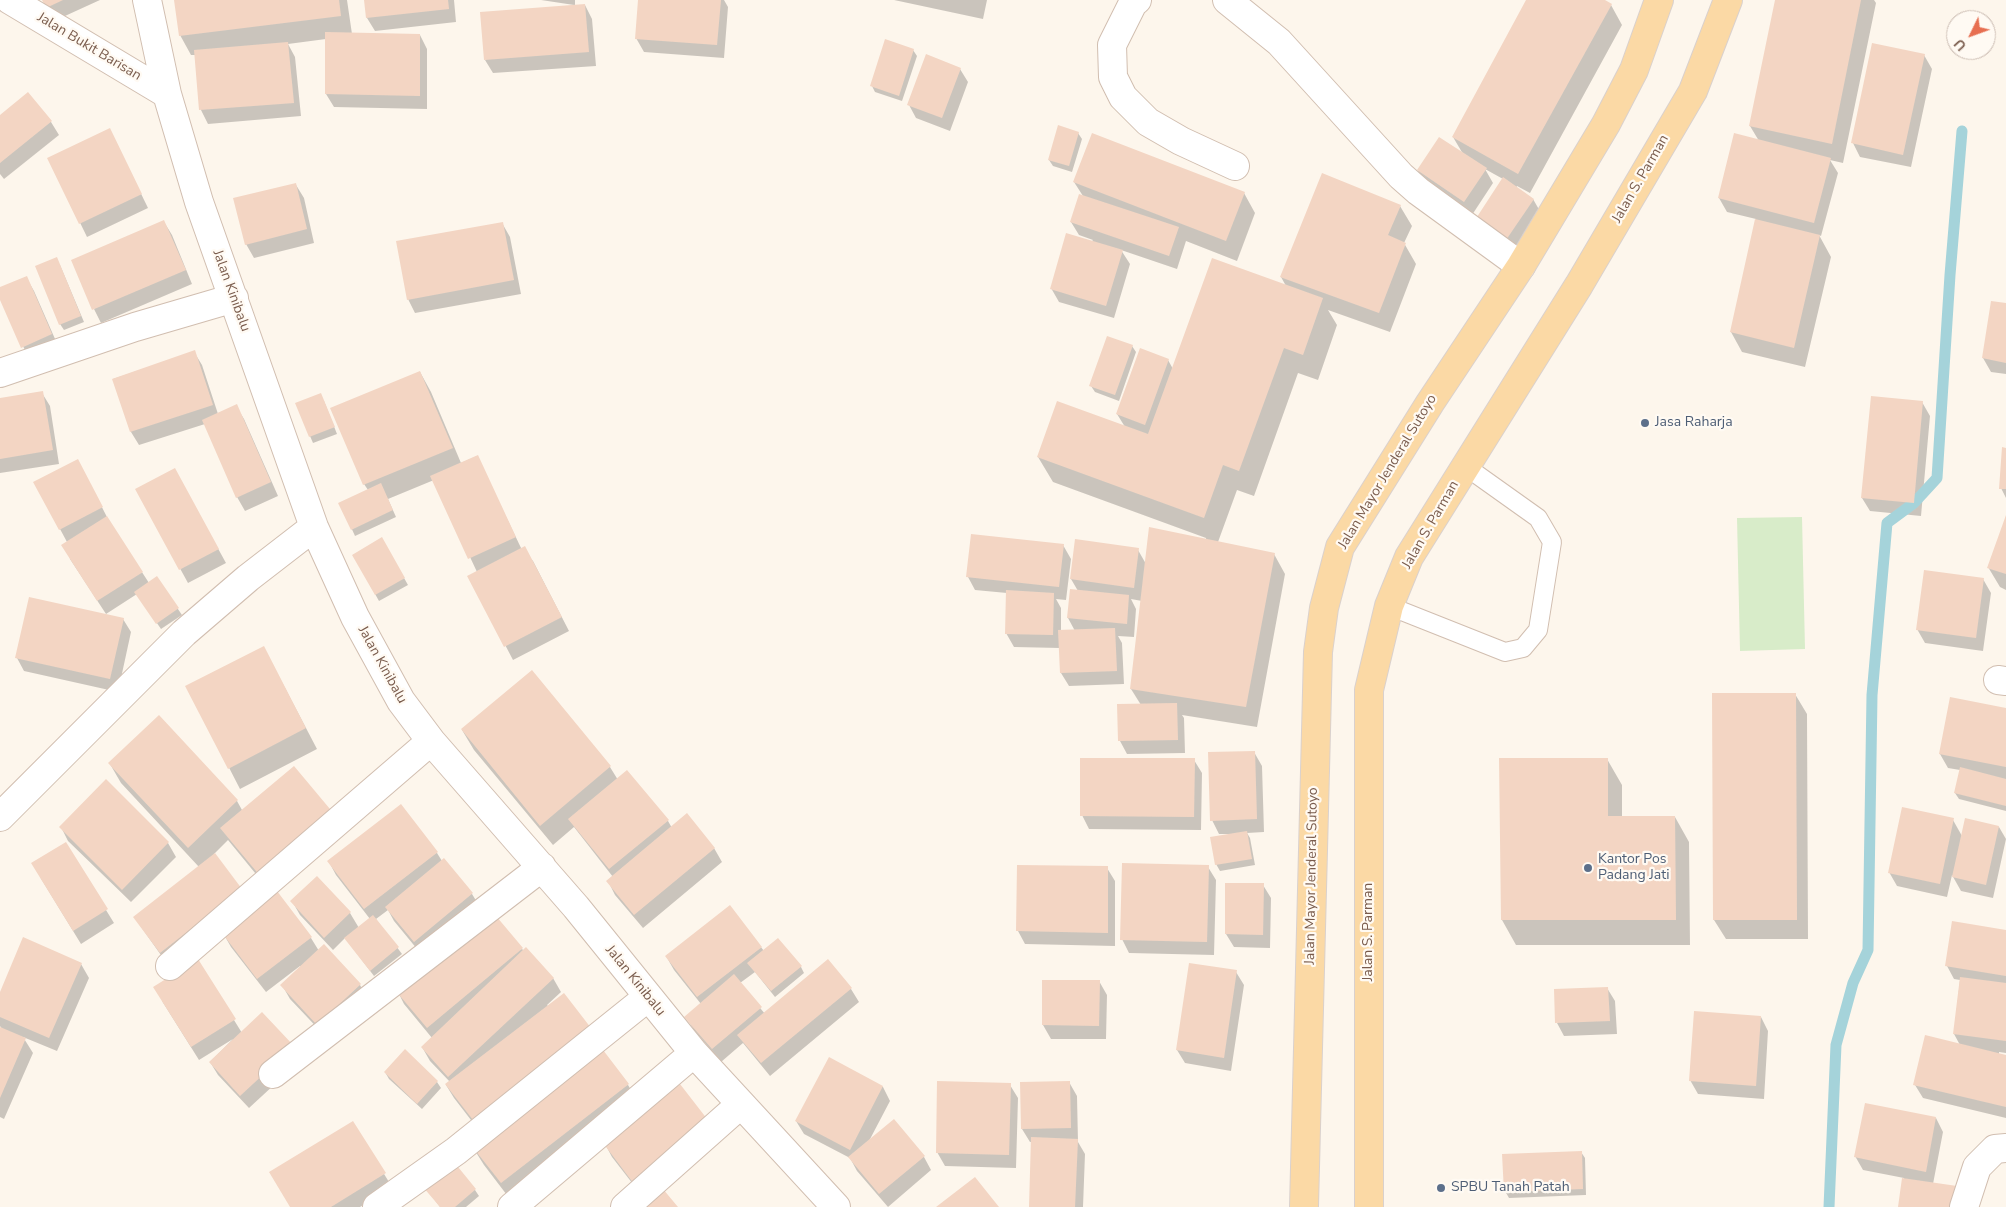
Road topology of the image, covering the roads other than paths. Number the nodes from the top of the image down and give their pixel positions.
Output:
1 (10, 0) edge
2 (147, 0) edge
3 (1137, 0) edge
4 (1227, 0) edge
5 (1659, 0) edge
6 (1728, 0) edge
7 (167, 94) junction
8 (1235, 166) dead end
9 (1521, 266) junction
10 (234, 298) junction
11 (0, 373) edge
12 (1465, 466) junction
13 (314, 527) junction
14 (1389, 606) junction
15 (431, 741) junction
16 (0, 817) edge
17 (542, 867) junction
18 (170, 966) dead end
19 (648, 997) junction
20 (694, 1053) junction
21 (273, 1074) dead end
22 (741, 1104) junction
23 (2006, 1148) edge
24 (377, 1207) edge
25 (512, 1207) edge
26 (625, 1207) edge
27 (836, 1207) edge
28 (1304, 1207) edge
29 (1369, 1207) edge
30 (1964, 1207) edge

1 - 7 street, Jalan Bukit Barisan
2 - 7 street, Jalan Kinibalu
3 - 8 street
4 - 9 street
5 - 9 main road, Jalan Mayor Jenderal Sutoyo
6 - 12 main road, Jalan S. Parman
7 - 10 street, Jalan Kinibalu
9 - 28 main road, Jalan Mayor Jenderal Sutoyo
10 - 11 street
10 - 13 street, Jalan Kinibalu
12 - 14 main road, Jalan S. Parman
12 - 14 lane
13 - 15 street, Jalan Kinibalu
13 - 16 street
14 - 29 main road, Jalan S. Parman
15 - 17 street, Jalan Kinibalu
15 - 18 street
17 - 19 street, Jalan Kinibalu
17 - 21 street
19 - 20 street, Jalan Kinibalu
19 - 24 street
20 - 22 street, Jalan Kinibalu
20 - 25 street
22 - 26 street
22 - 27 street, Jalan Kinibalu
23 - 30 street

